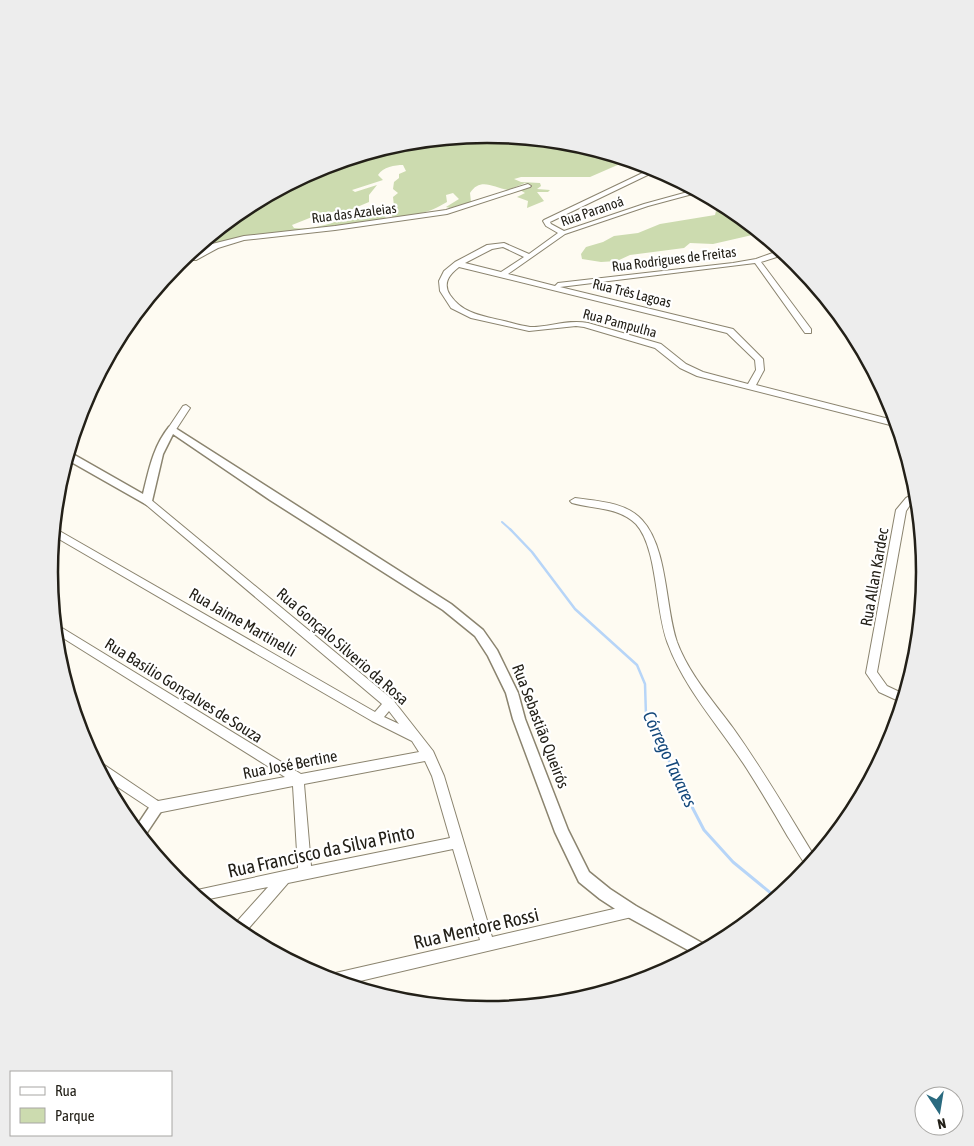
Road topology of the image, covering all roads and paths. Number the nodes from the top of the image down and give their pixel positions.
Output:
1 (646, 174) edge
2 (528, 186) dead end
3 (688, 194) edge
4 (563, 232) junction
5 (198, 255) edge
6 (775, 255) edge
7 (528, 256) junction
8 (757, 261) junction
9 (458, 264) junction
10 (504, 274) junction
11 (597, 281) junction
12 (550, 286) junction
13 (580, 293) junction
14 (808, 331) dead end
15 (751, 386) junction
16 (186, 408) dead end
17 (889, 422) edge
18 (172, 429) junction
19 (73, 459) edge
20 (910, 499) edge
21 (575, 501) dead end
22 (146, 502) junction
23 (59, 535) edge
24 (62, 632) edge
25 (898, 696) edge
26 (389, 703) junction
27 (376, 718) junction
28 (418, 738) junction
29 (429, 755) junction
30 (108, 774) edge
31 (298, 779) junction
32 (157, 807) junction
33 (142, 829) edge
34 (457, 842) junction
35 (808, 858) edge
36 (305, 874) junction
37 (284, 878) junction
38 (202, 894) edge
39 (630, 911) junction
40 (242, 926) edge
41 (488, 944) junction
42 (698, 947) edge
43 (344, 978) edge

1 - 4 street
2 - 5 street, Rua das Azaleias
3 - 4 street, Rua Paranoá
4 - 7 street, Rua Paranoá
6 - 8 street, Rua Rodrigues de Freitas
7 - 9 street, Rua Pampulha
7 - 10 street, Rua Paranoá
8 - 11 street, Rua Rodrigues de Freitas
8 - 14 street
9 - 10 street, Rua Três Lagoas
9 - 15 street, Rua Pampulha
10 - 12 street, Rua Três Lagoas
11 - 12 street, Rua Rodrigues de Freitas
11 - 13 street, Rua Rodrigues de Freitas
12 - 13 street, Rua Três Lagoas
13 - 15 street, Rua Três Lagoas
15 - 17 street, Rua Pampulha
16 - 18 street
18 - 22 street
18 - 39 street, Rua Sebastião Queirós
19 - 22 street, Rua Gonçalo Silverio da Rosa
20 - 25 street, Rua Allan Kardec
21 - 35 street
22 - 26 street, Rua Gonçalo Silverio da Rosa
23 - 27 street, Rua Jaime Martinelli
24 - 31 street, Rua Basílio Gonçalves de Souza
26 - 27 street
26 - 28 street, Rua Gonçalo Silverio da Rosa
27 - 28 street, Rua Jaime Martinelli
28 - 29 street, Rua Gonçalo Silverio da Rosa
29 - 31 street, Rua José Bertine
29 - 34 street, Rua Gonçalo Silverio da Rosa
30 - 32 street
31 - 32 street, Rua José Bertine
31 - 36 street
32 - 33 street
34 - 36 street, Rua Francisco da Silva Pinto
34 - 41 street, Rua Gonçalo Silverio da Rosa
36 - 37 street, Rua Francisco da Silva Pinto
37 - 38 street, Rua Francisco da Silva Pinto
37 - 40 street
39 - 41 street, Rua Mentore Rossi
39 - 42 street, Rua Sebastião Queirós
41 - 43 street, Rua Mentore Rossi

